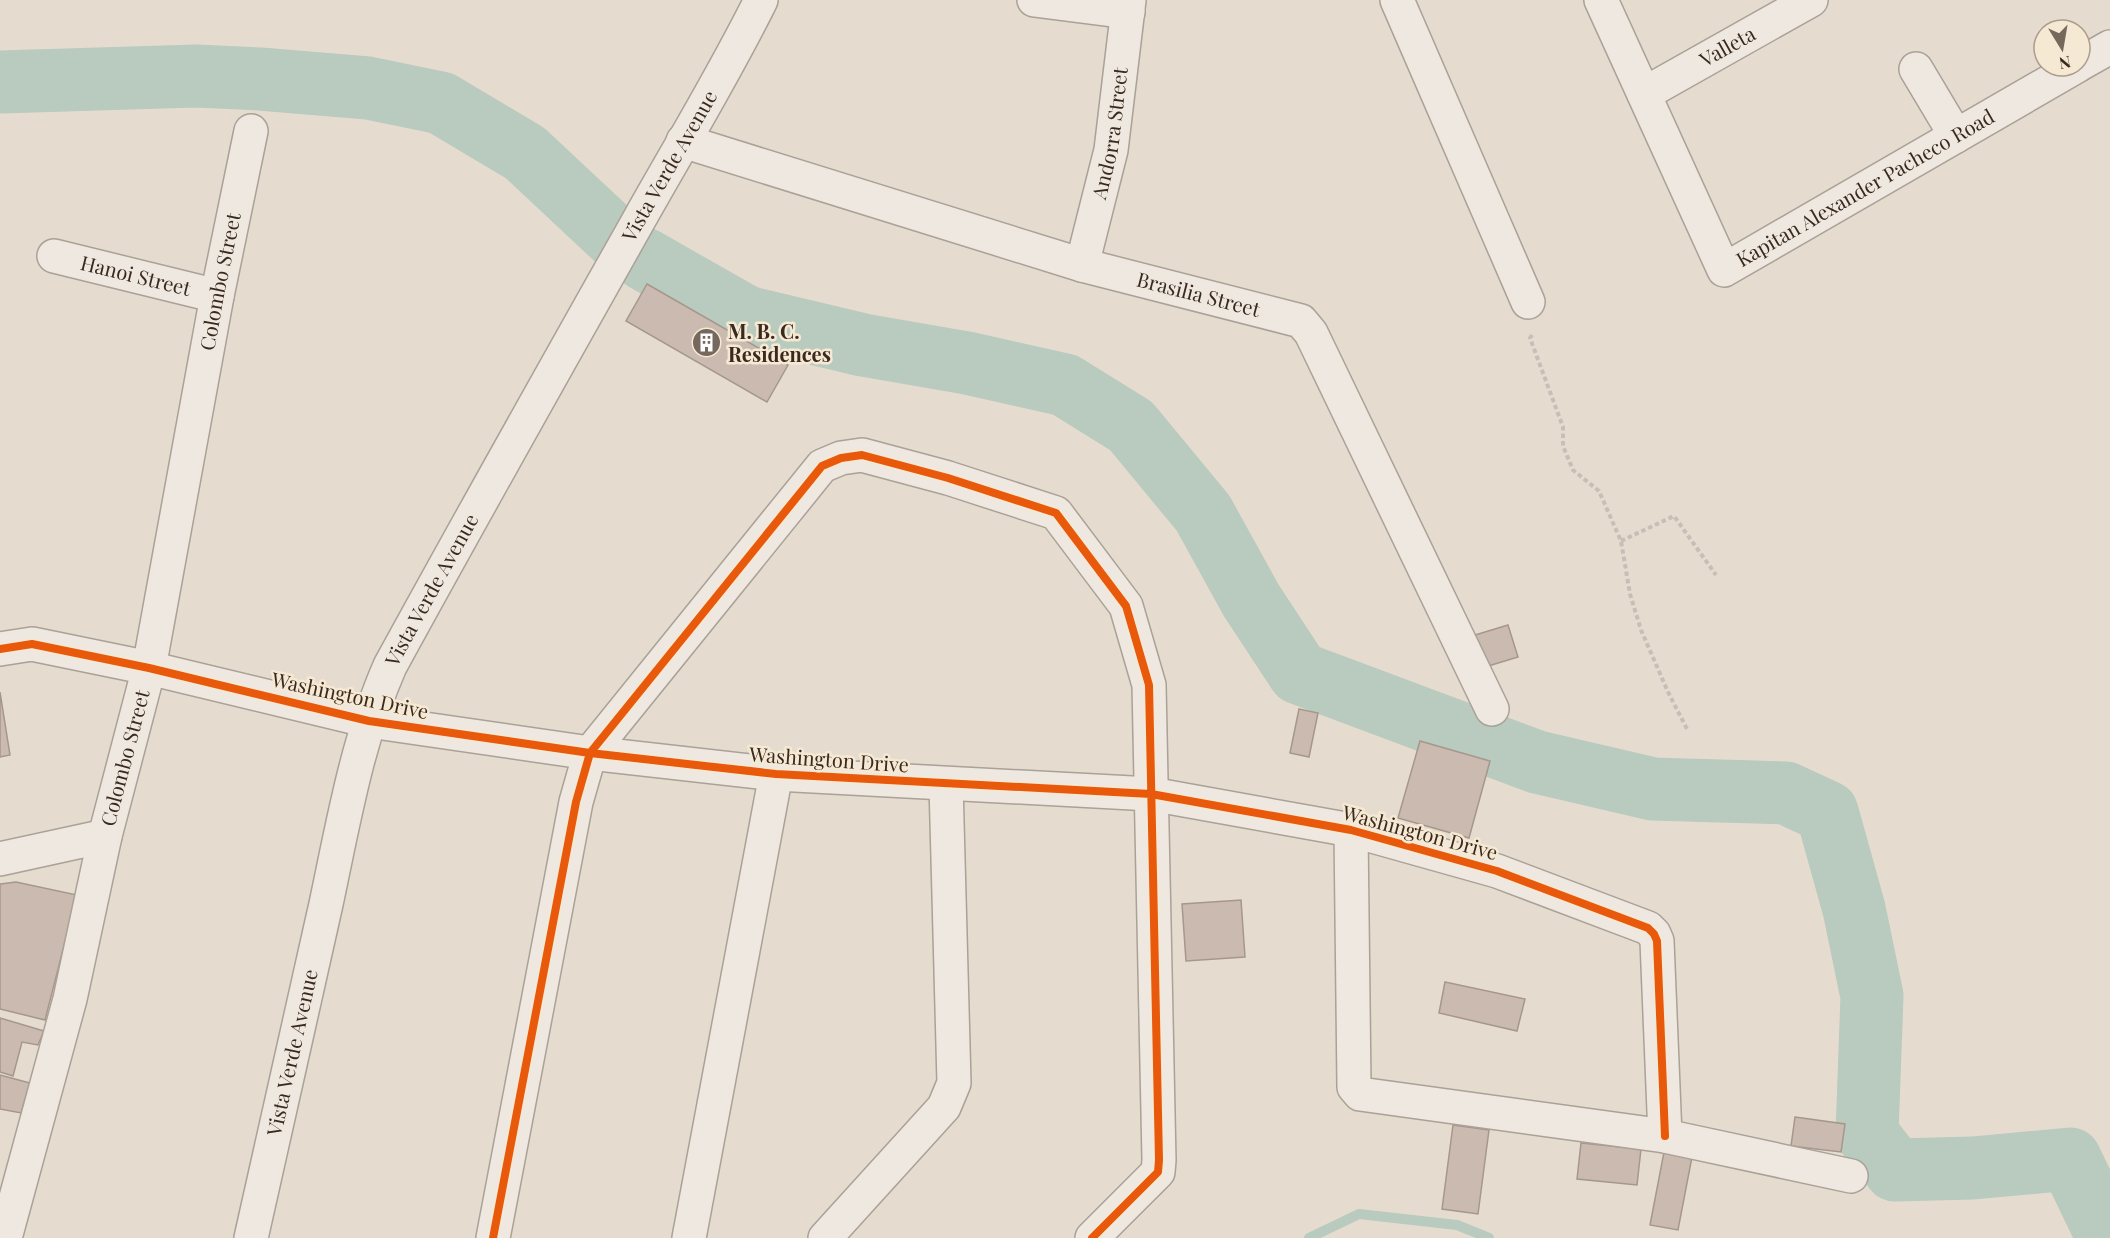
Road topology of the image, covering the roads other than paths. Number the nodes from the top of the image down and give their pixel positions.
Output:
1 (761, 0) edge
2 (1034, 0) edge
3 (1397, 0) edge
4 (1601, 0) edge
5 (1811, 0) edge
6 (1129, 6) edge
7 (2110, 47) edge
8 (2092, 57) edge
9 (1916, 69) dead end
10 (2056, 78) edge
11 (1644, 94) junction
12 (251, 131) dead end
13 (1956, 136) junction
14 (683, 141) junction
15 (54, 256) dead end
16 (1082, 265) junction
17 (217, 296) junction
18 (1528, 302) road end
19 (0, 649) edge
20 (149, 668) junction
21 (1492, 709) dead end
22 (369, 721) junction
23 (590, 753) junction
24 (776, 774) junction
25 (946, 784) junction
26 (1150, 795) junction
27 (1351, 830) junction
28 (105, 836) junction
29 (0, 859) edge
30 (1665, 1136) junction
31 (1851, 1176) dead end
32 (5, 1238) edge
33 (251, 1238) edge
34 (493, 1238) edge
35 (689, 1238) edge
36 (825, 1238) edge
37 (1092, 1238) edge

1 - 14 street, Vista Verde Avenue
2 - 6 street
3 - 18 street
4 - 11 street, Kapitan Alexander Pacheco Road
5 - 11 street, Valleta
6 - 16 street, Andorra Street
7 - 8 street, Kapitan Alexander Pacheco Road
9 - 13 street
10 - 13 street, Kapitan Alexander Pacheco Road
11 - 13 street, Kapitan Alexander Pacheco Road
12 - 17 street, Colombo Street
14 - 16 street, Brasilia Street
14 - 22 street, Vista Verde Avenue
15 - 17 street, Hanoi Street
16 - 21 street, Brasilia Street
17 - 20 street, Colombo Street
19 - 20 street, Washington Drive
20 - 22 street, Washington Drive
20 - 28 street, Colombo Street
22 - 23 street, Washington Drive
22 - 33 street, Vista Verde Avenue
23 - 24 street, Washington Drive
23 - 26 street
23 - 34 street
24 - 25 street, Washington Drive
24 - 35 street
25 - 26 street, Washington Drive
25 - 36 street
26 - 27 street, Washington Drive
26 - 37 street
27 - 30 street, Washington Drive
27 - 30 street
28 - 29 street
28 - 32 street, Colombo Street
30 - 31 street

